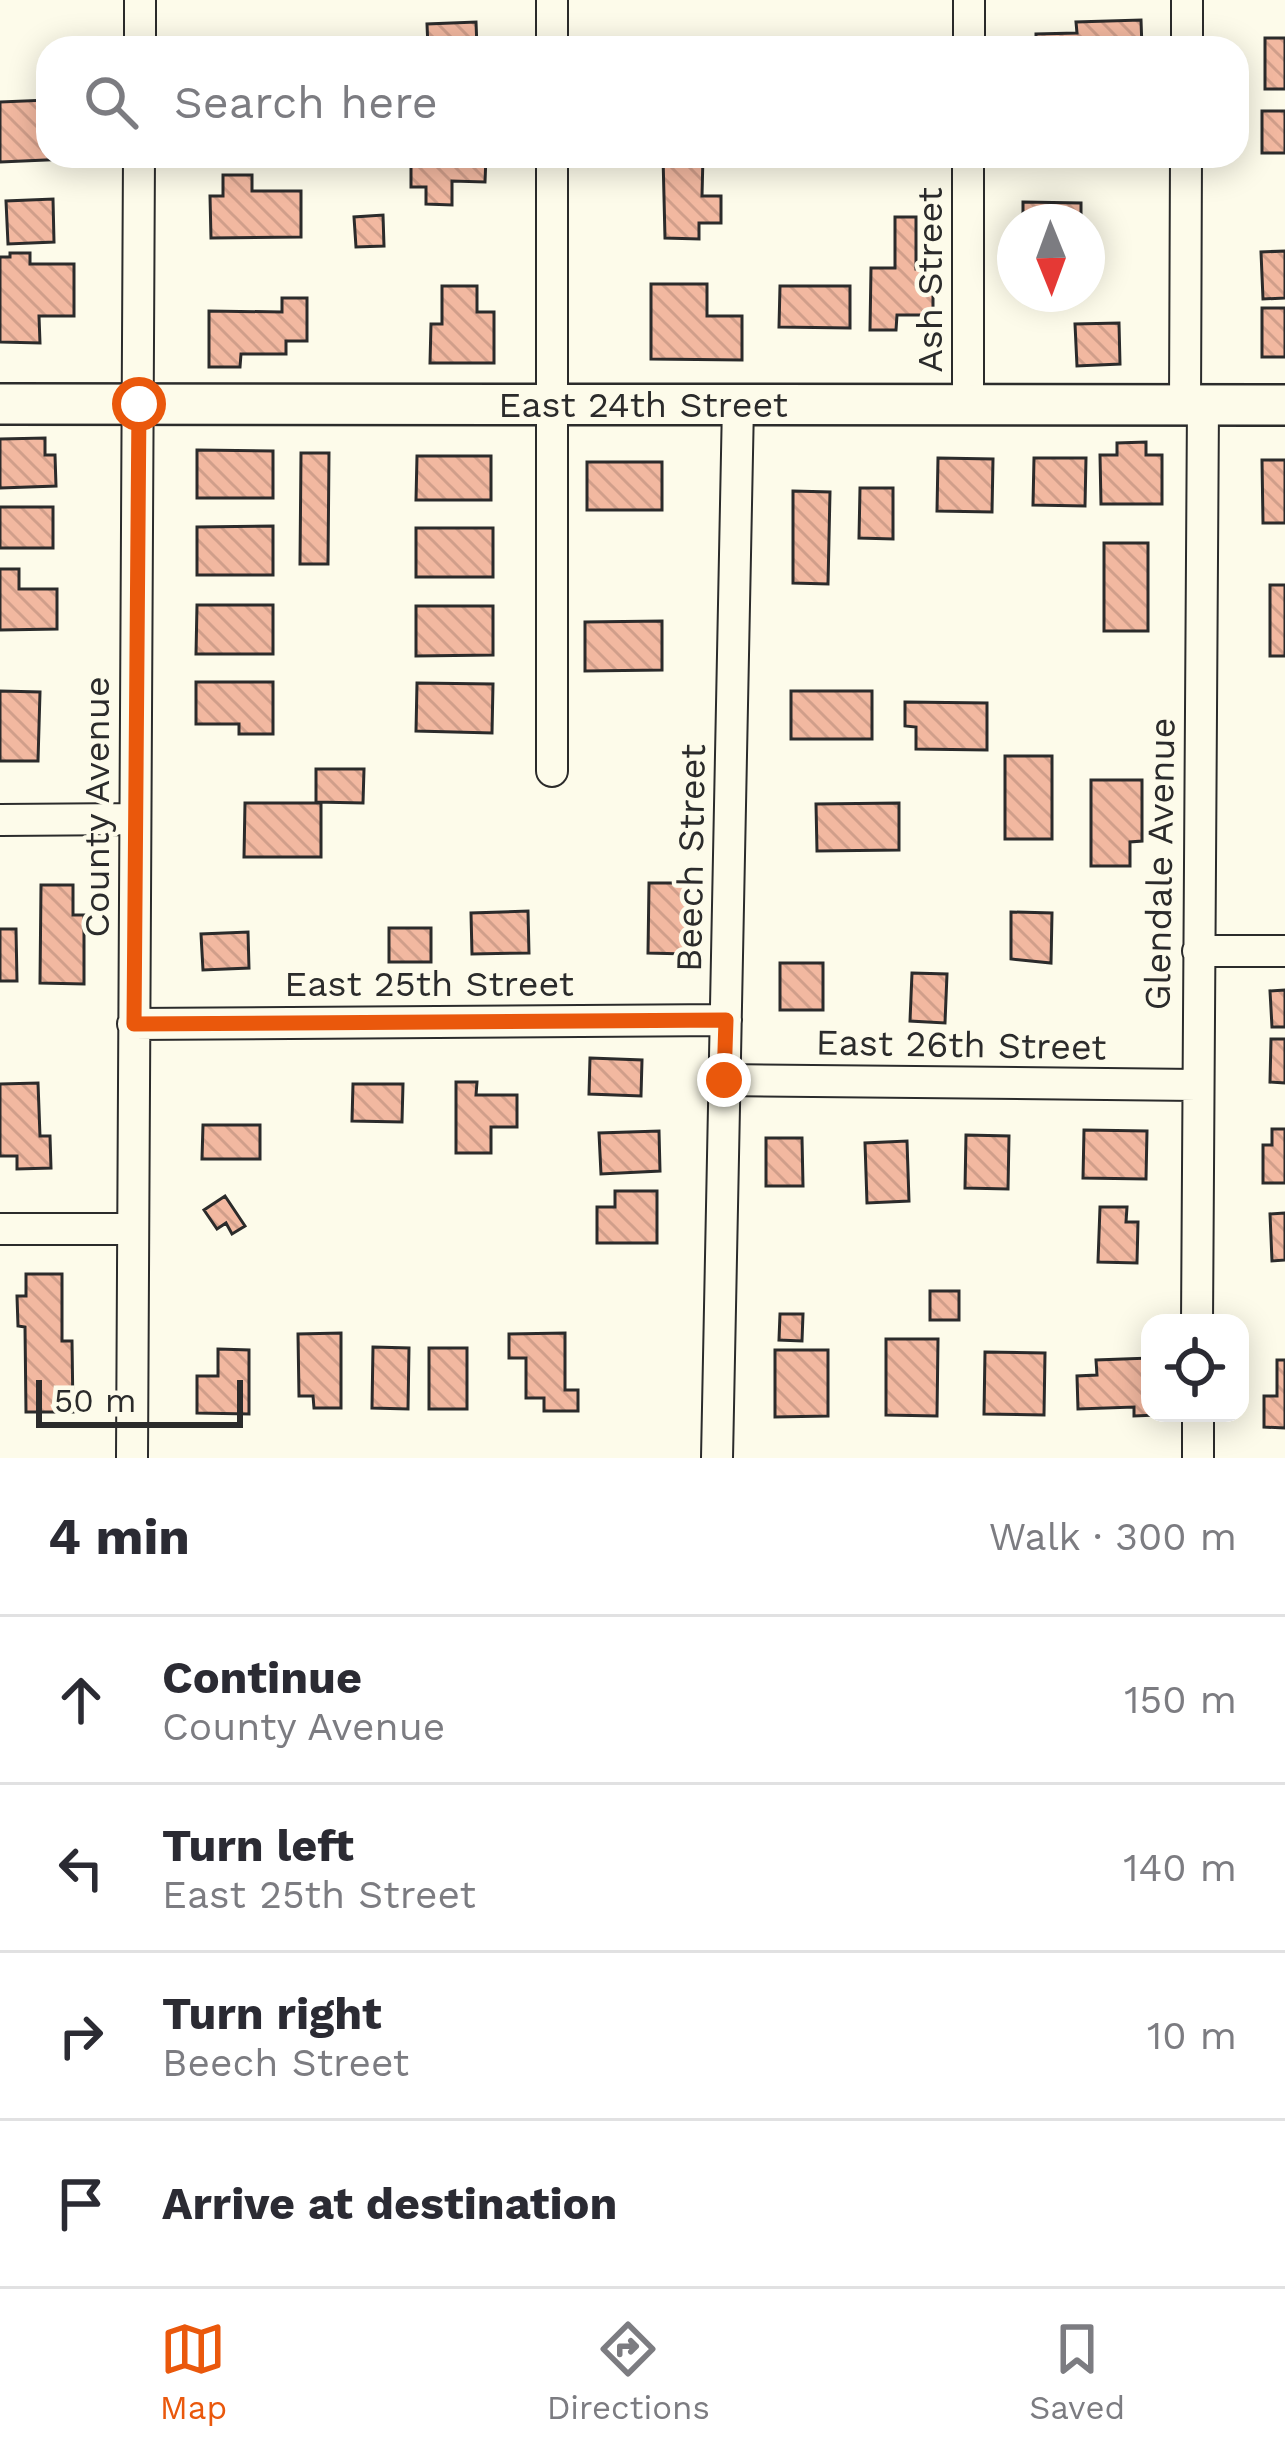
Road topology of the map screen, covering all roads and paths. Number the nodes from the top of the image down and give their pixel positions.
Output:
1 (140, 0) edge
2 (552, 0) edge
3 (969, 0) edge
4 (1187, 0) edge
5 (140, 36) edge
6 (552, 36) edge
7 (968, 36) edge
8 (1187, 36) edge
9 (140, 168) edge
10 (552, 168) edge
11 (968, 168) edge
12 (1186, 168) edge
13 (0, 404) edge
14 (139, 404) junction
15 (551, 404) junction
16 (738, 404) junction
17 (968, 404) junction
18 (1194, 405) junction
19 (1285, 405) edge
20 (552, 771) dead end
21 (134, 819) junction
22 (0, 820) edge
23 (1198, 951) junction
24 (1285, 951) edge
25 (726, 1020) junction
26 (134, 1024) junction
27 (724, 1080) junction
28 (1196, 1085) junction
29 (0, 1229) edge
30 (133, 1229) junction
31 (1197, 1314) edge
32 (1198, 1422) edge
33 (132, 1458) edge
34 (717, 1458) edge
35 (1198, 1458) edge

1 - 5 street
2 - 6 street
3 - 7 street
4 - 8 street
9 - 14 street, County Avenue
10 - 15 street
11 - 17 street, Ash Street
12 - 18 street, Glendale Avenue
13 - 14 main road, East 24th Street
14 - 15 main road, East 24th Street
14 - 21 street, County Avenue
15 - 16 main road, East 24th Street
15 - 20 street
16 - 17 main road, East 24th Street
16 - 25 street, Beech Street
17 - 18 main road, East 24th Street
18 - 19 main road, East 24th Street
18 - 23 street, Glendale Avenue
21 - 22 street
21 - 26 street, County Avenue
23 - 24 street
23 - 28 street, Glendale Avenue
25 - 26 street, East 25th Street
25 - 27 street, Beech Street
26 - 30 street, County Avenue
27 - 28 street, East 26th Street
27 - 34 street, Beech Street
28 - 31 street, Glendale Avenue
29 - 30 street
30 - 33 street, County Avenue
32 - 35 street

